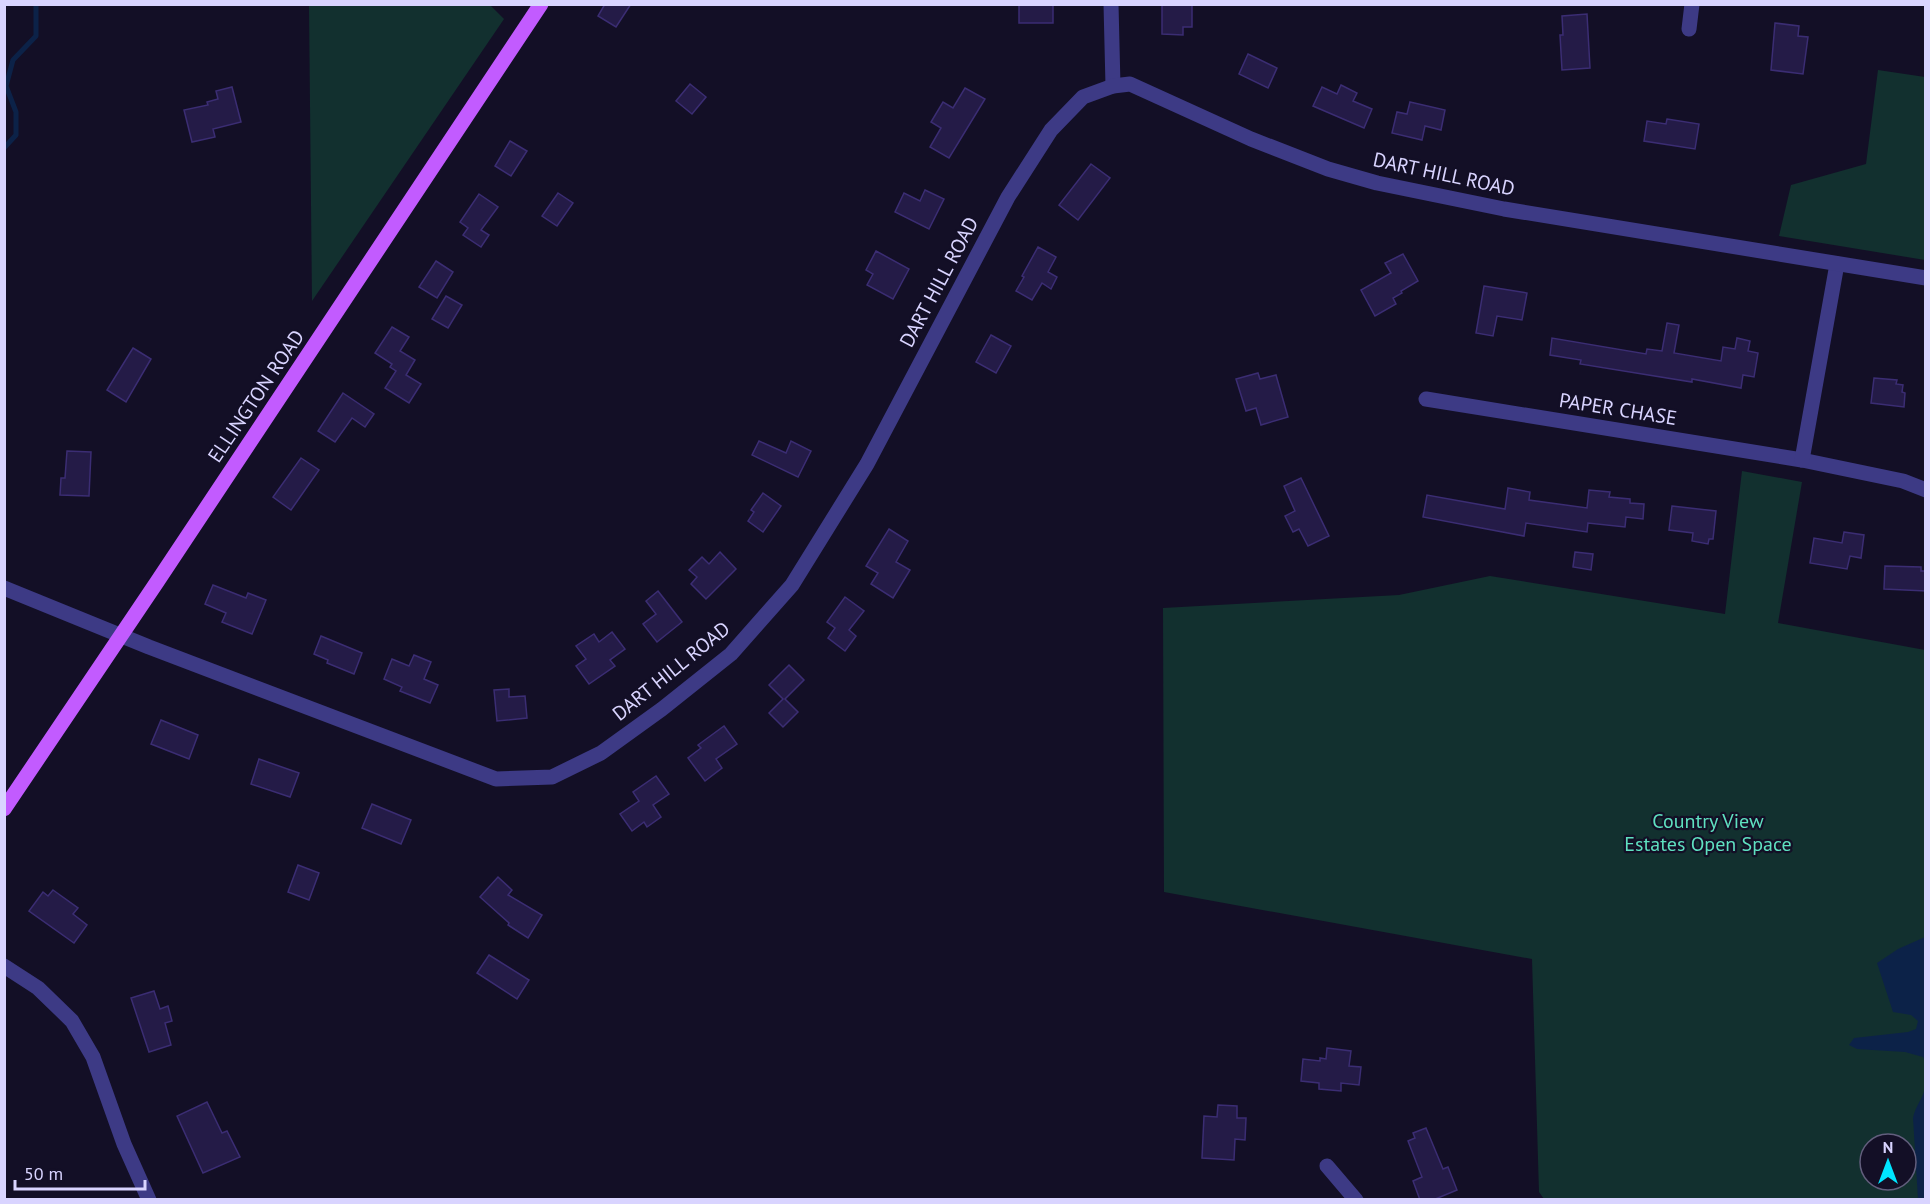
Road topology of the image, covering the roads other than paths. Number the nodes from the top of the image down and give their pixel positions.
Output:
1 (541, 4) edge
2 (1111, 4) edge
3 (1692, 4) edge
4 (1689, 29) dead end
5 (1113, 86) junction
6 (1837, 264) junction
7 (1926, 278) edge
8 (1426, 399) dead end
9 (1802, 460) junction
10 (1926, 490) edge
11 (4, 588) edge
12 (120, 635) junction
13 (4, 809) edge
14 (4, 966) edge
15 (1327, 1166) dead end
16 (149, 1200) edge
17 (1356, 1200) edge

1 - 12 main road, ELLINGTON ROAD
2 - 5 street
3 - 4 street
5 - 6 street, DART HILL ROAD
5 - 12 street, DART HILL ROAD
6 - 7 street, DART HILL ROAD
6 - 9 street
8 - 9 street, PAPER CHASE
9 - 10 street, PAPER CHASE
11 - 12 street, DART HILL ROAD
12 - 13 main road, ELLINGTON ROAD
14 - 16 street
15 - 17 street

